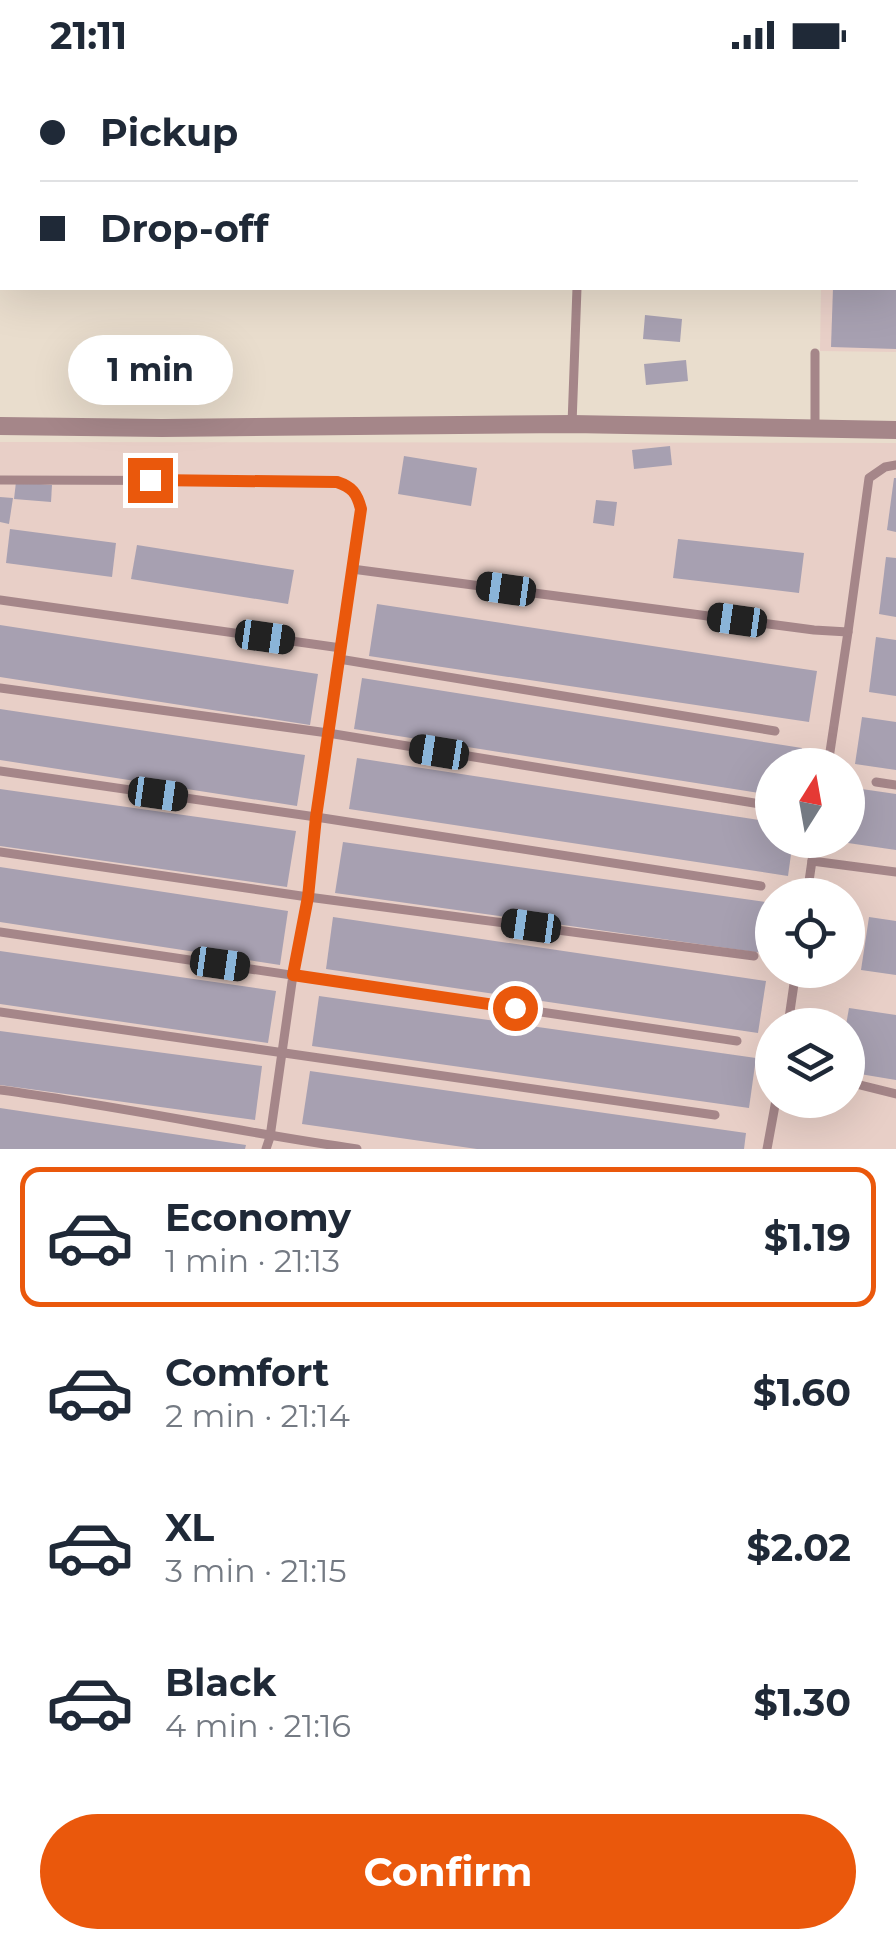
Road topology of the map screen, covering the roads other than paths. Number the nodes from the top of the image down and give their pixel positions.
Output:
1 (577, 290) edge
2 (816, 353) dead end
3 (572, 424) junction
4 (0, 426) edge
5 (815, 429) junction
6 (896, 430) edge
7 (896, 465) edge
8 (0, 480) edge
9 (352, 569) junction
10 (0, 600) edge
11 (848, 632) junction
12 (340, 648) junction
13 (339, 660) junction
14 (0, 688) edge
15 (775, 730) dead end
16 (328, 734) junction
17 (831, 748) edge
18 (0, 771) edge
19 (876, 782) dead end
20 (896, 785) edge
21 (755, 803) edge
22 (316, 817) junction
23 (0, 852) edge
24 (812, 858) edge
25 (812, 861) junction
26 (896, 872) edge
27 (810, 878) edge
28 (755, 885) edge
29 (308, 897) junction
30 (0, 932) edge
31 (754, 956) dead end
32 (293, 975) junction
33 (0, 1012) edge
34 (737, 1041) dead end
35 (282, 1052) junction
36 (865, 1086) edge
37 (0, 1090) edge
38 (896, 1094) edge
39 (715, 1115) dead end
40 (773, 1118) edge
41 (270, 1137) junction
42 (266, 1149) edge
43 (357, 1149) edge
44 (767, 1149) edge

1 - 3 lane
2 - 5 lane
3 - 4 street
3 - 5 street
5 - 6 street
7 - 11 lane
8 - 9 lane
9 - 11 lane
9 - 12 lane
10 - 12 lane
11 - 17 lane
12 - 13 lane
13 - 15 lane
13 - 16 lane
14 - 16 lane
16 - 21 lane
16 - 22 lane
18 - 22 lane
19 - 20 lane
22 - 28 lane
22 - 29 lane
23 - 29 lane
24 - 25 lane
25 - 26 lane
25 - 27 lane
29 - 31 lane
29 - 32 lane
30 - 32 lane
32 - 34 lane
32 - 35 lane
33 - 35 lane
35 - 39 lane
35 - 41 lane
36 - 38 lane
37 - 41 lane
40 - 44 lane
41 - 42 lane
41 - 43 lane

